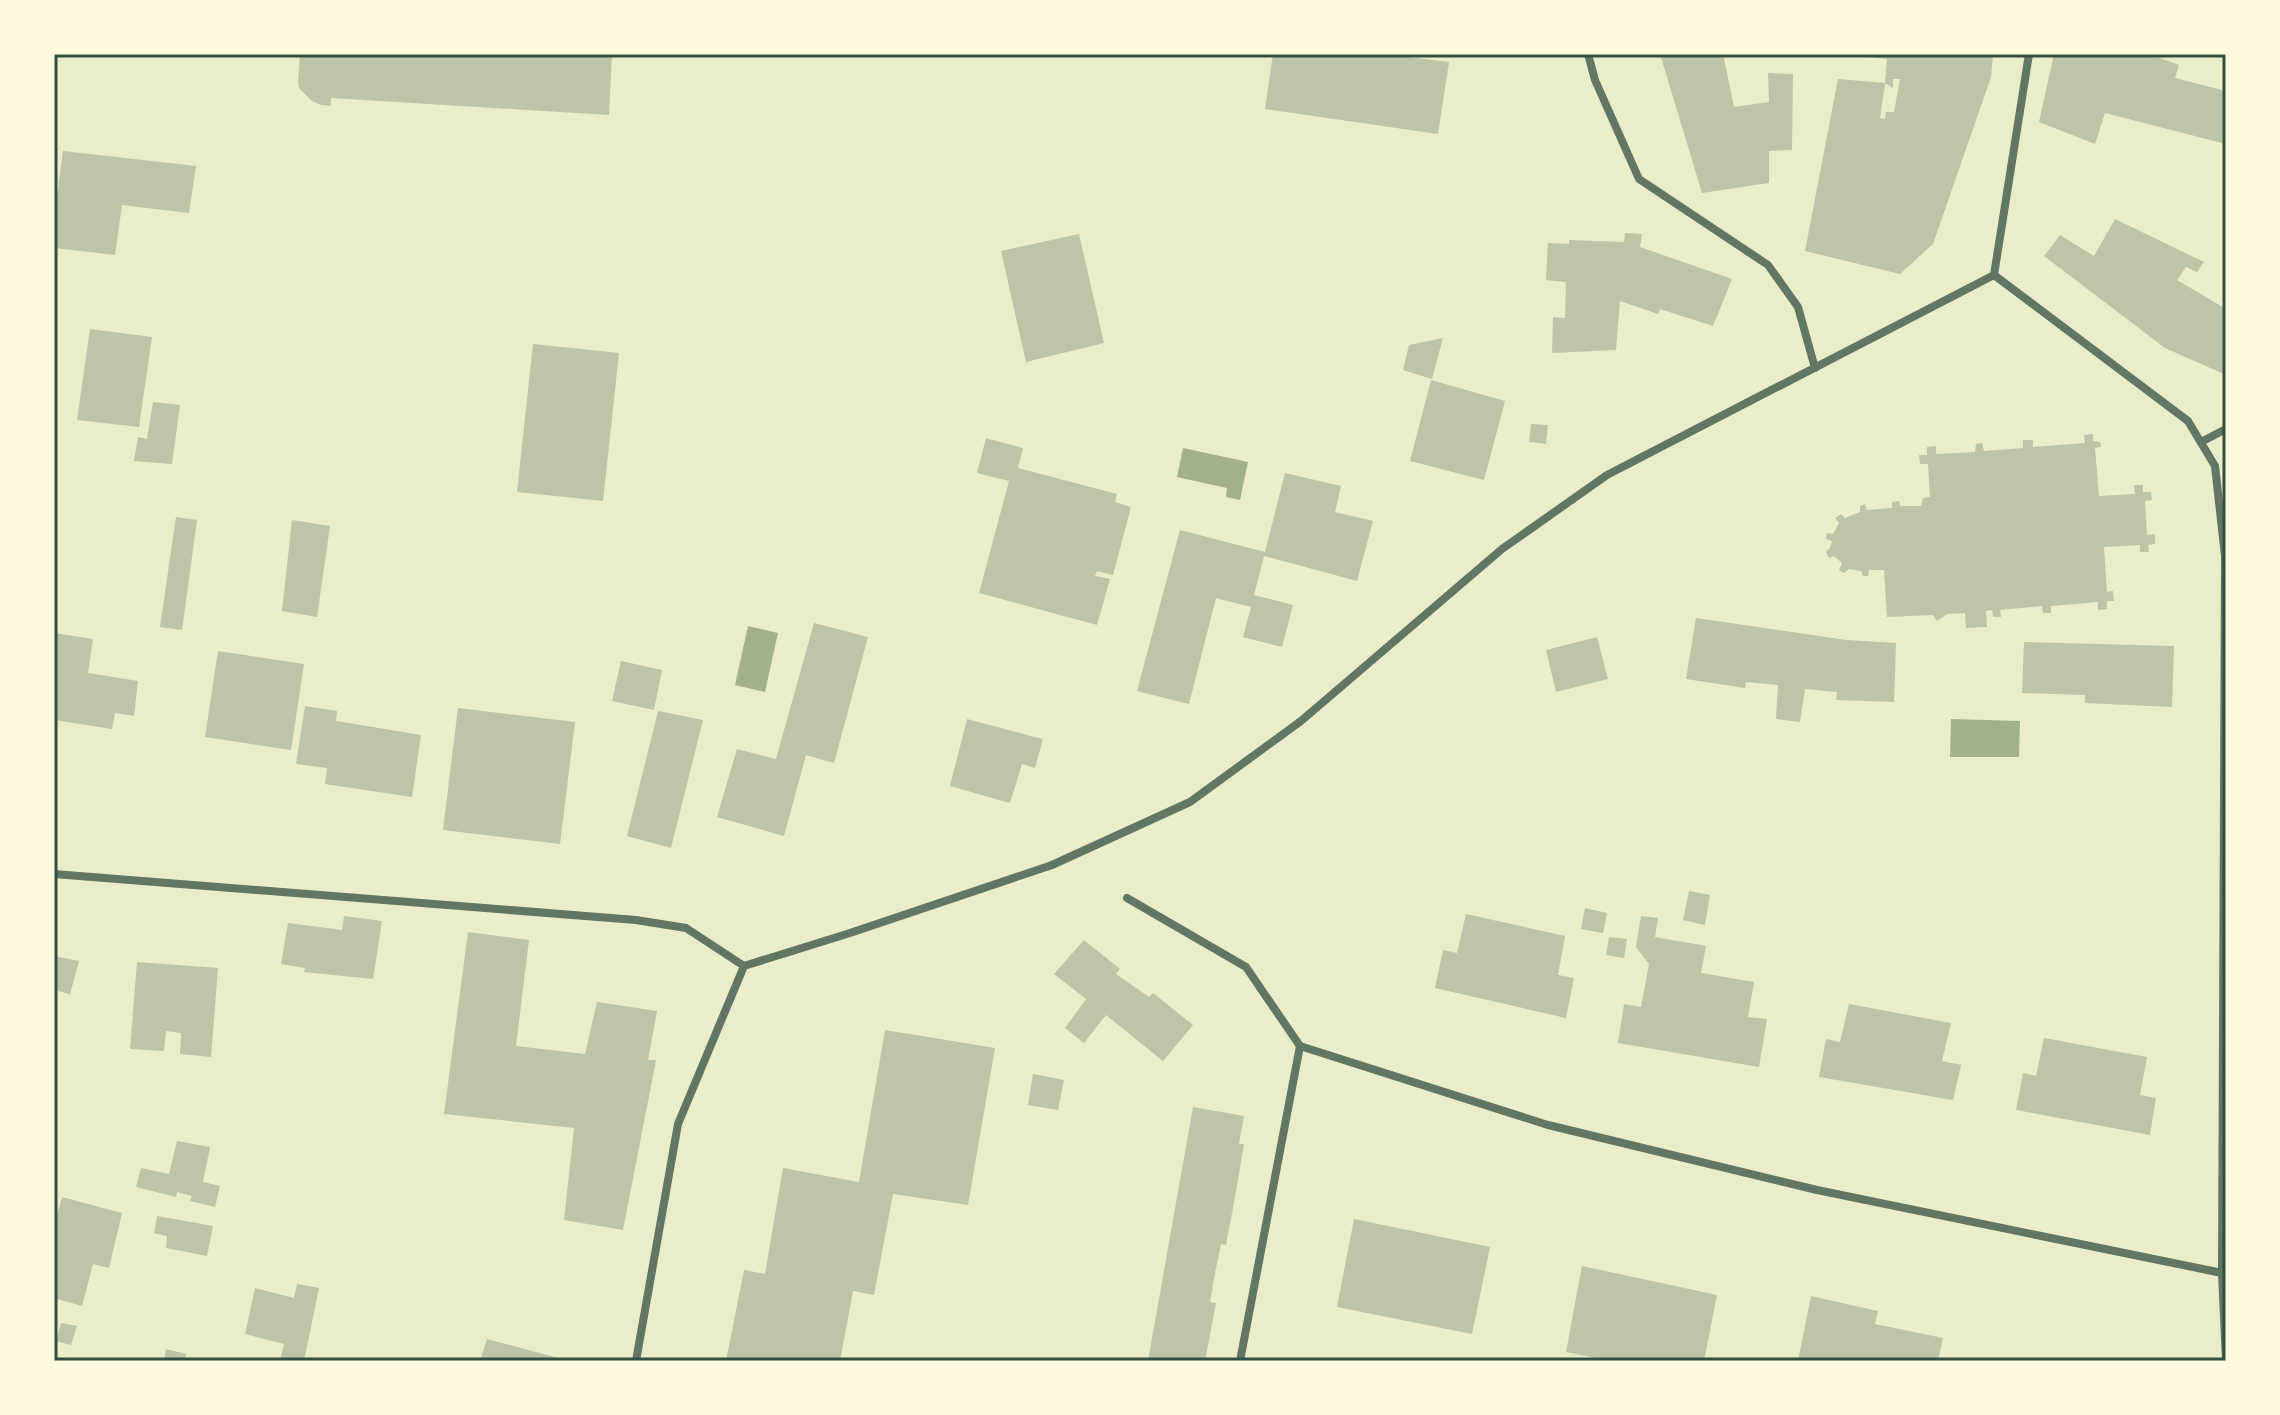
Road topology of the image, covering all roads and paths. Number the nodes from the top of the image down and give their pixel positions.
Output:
1 (1588, 54) edge
2 (2029, 54) edge
3 (1994, 275) junction
4 (1815, 368) junction
5 (2226, 429) edge
6 (2201, 442) junction
7 (54, 874) edge
8 (1127, 898) dead end
9 (744, 966) junction
10 (1300, 1046) junction
11 (2222, 1273) junction
12 (636, 1361) edge
13 (1240, 1361) edge
14 (2226, 1361) edge

1 - 4 street
2 - 3 street
3 - 4 street
3 - 6 street
4 - 9 street
5 - 6 street
6 - 11 street
7 - 9 street
8 - 10 street
9 - 12 street
10 - 11 street
10 - 13 street
11 - 14 street

